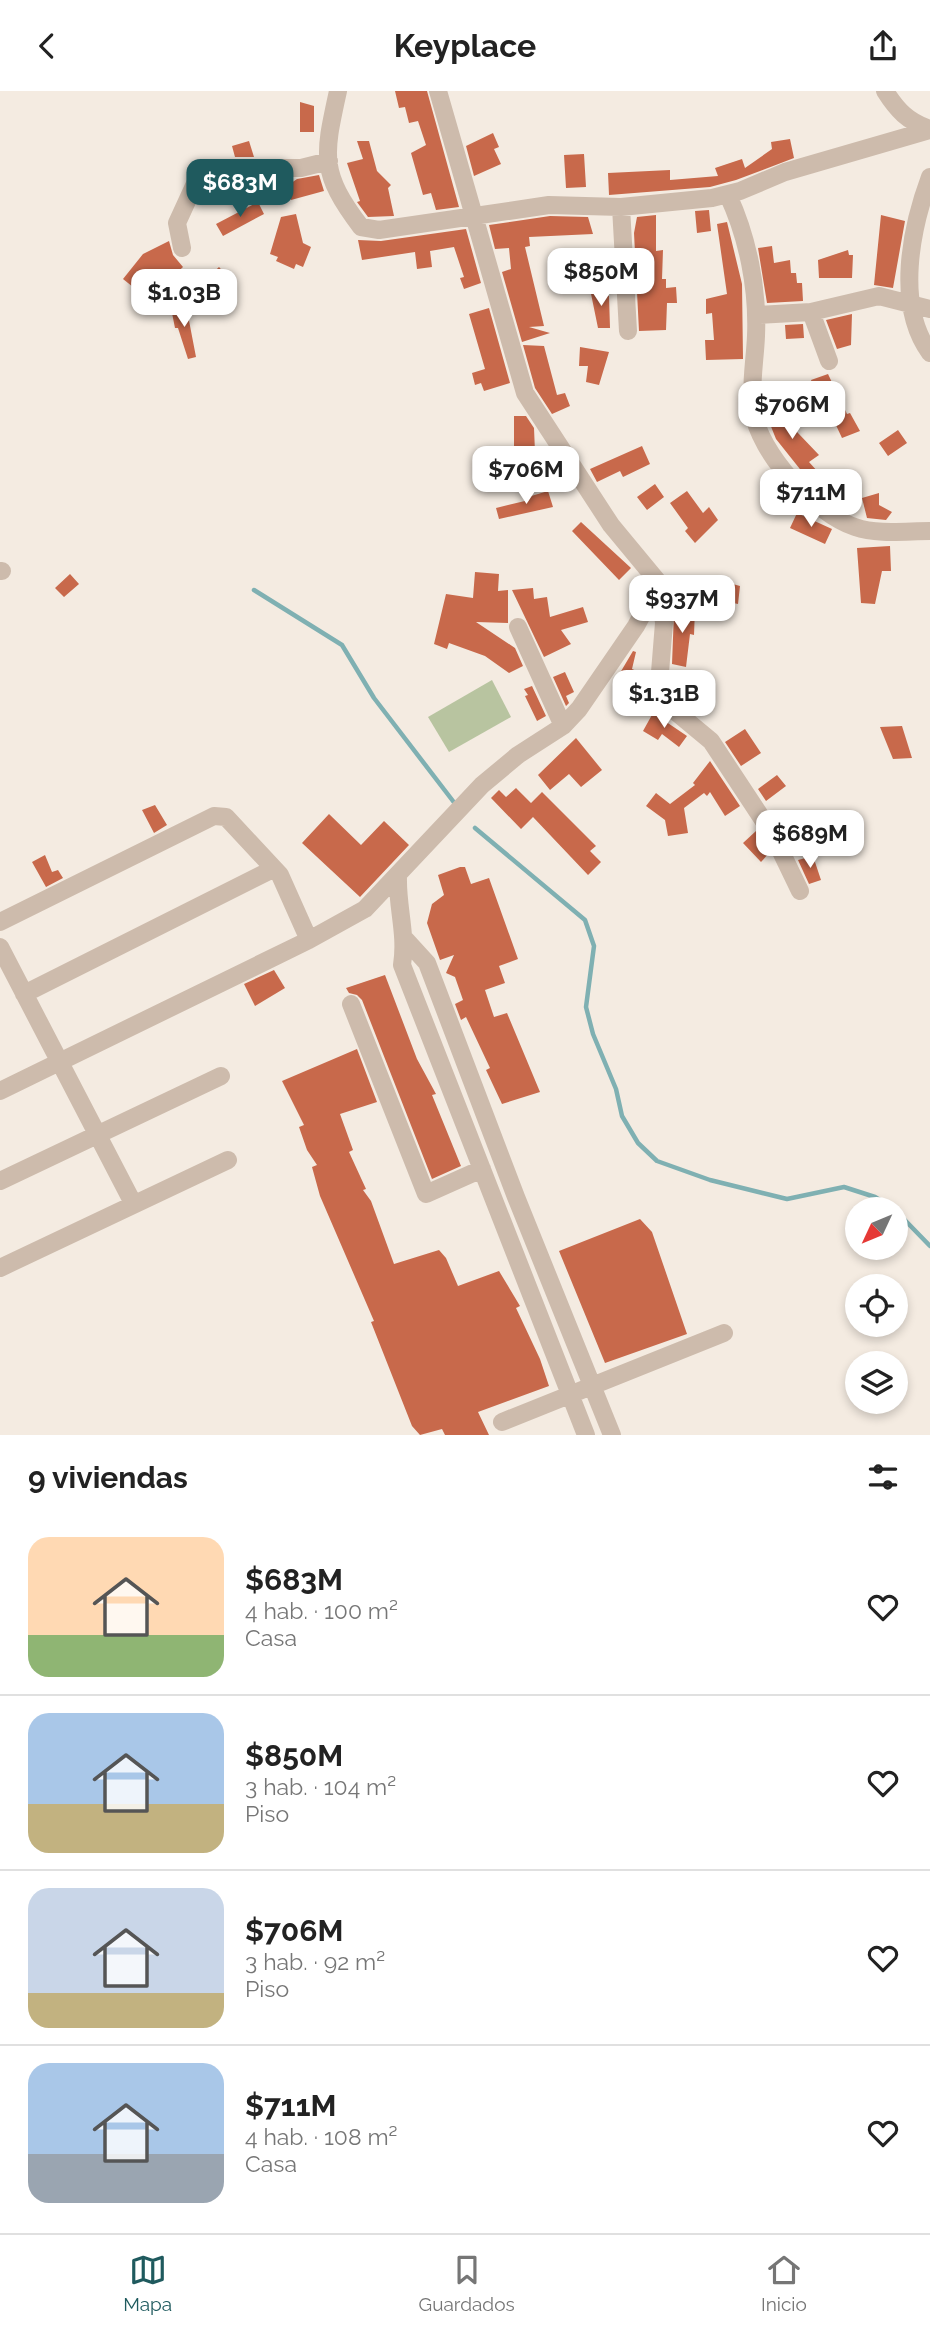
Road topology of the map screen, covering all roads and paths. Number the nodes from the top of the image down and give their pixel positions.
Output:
1 (338, 91) edge
2 (438, 91) edge
3 (885, 91) edge
4 (930, 129) edge
5 (329, 161) junction
6 (930, 177) edge
7 (728, 195) junction
8 (621, 207) junction
9 (474, 214) junction
10 (182, 248) dead end
11 (911, 303) junction
12 (930, 309) edge
13 (811, 312) junction
14 (756, 315) junction
15 (628, 331) dead end
16 (930, 353) edge
17 (829, 362) dead end
18 (930, 531) edge
19 (659, 583) junction
20 (518, 627) dead end
21 (563, 726) junction
22 (273, 869) junction
23 (398, 877) junction
24 (800, 891) dead end
25 (0, 922) edge
26 (309, 940) junction
27 (406, 940) junction
28 (0, 947) edge
29 (6, 971) edge
30 (24, 994) junction
31 (351, 1004) dead end
32 (61, 1063) junction
33 (221, 1076) dead end
34 (0, 1091) edge
35 (97, 1134) junction
36 (228, 1160) dead end
37 (482, 1169) junction
38 (0, 1181) edge
39 (516, 1197) junction
40 (133, 1203) junction
41 (497, 1203) junction
42 (0, 1268) edge
43 (724, 1333) dead end
44 (592, 1386) junction
45 (569, 1394) junction
46 (502, 1422) dead end
47 (586, 1435) edge
48 (612, 1435) edge

1 - 5 street
2 - 9 street
3 - 4 street
4 - 7 street
5 - 9 street
5 - 10 street
6 - 11 street
7 - 8 street
7 - 14 street
8 - 9 street
8 - 15 street
9 - 19 street
11 - 12 street
11 - 13 street
11 - 16 street
13 - 14 street
13 - 17 street
14 - 18 street
19 - 21 street
19 - 24 street
20 - 21 street
21 - 23 street
22 - 25 street
22 - 26 street
22 - 30 street
23 - 26 street
23 - 27 street
26 - 32 street
27 - 37 street
27 - 39 street
28 - 29 street
29 - 30 street
30 - 32 street
31 - 37 street
32 - 34 street
32 - 35 street
33 - 35 street
35 - 38 street
35 - 40 street
36 - 40 street
37 - 41 street
39 - 41 street
39 - 44 street
40 - 42 street
41 - 45 street
43 - 44 street
44 - 45 street
44 - 48 street
45 - 46 street
45 - 47 street

